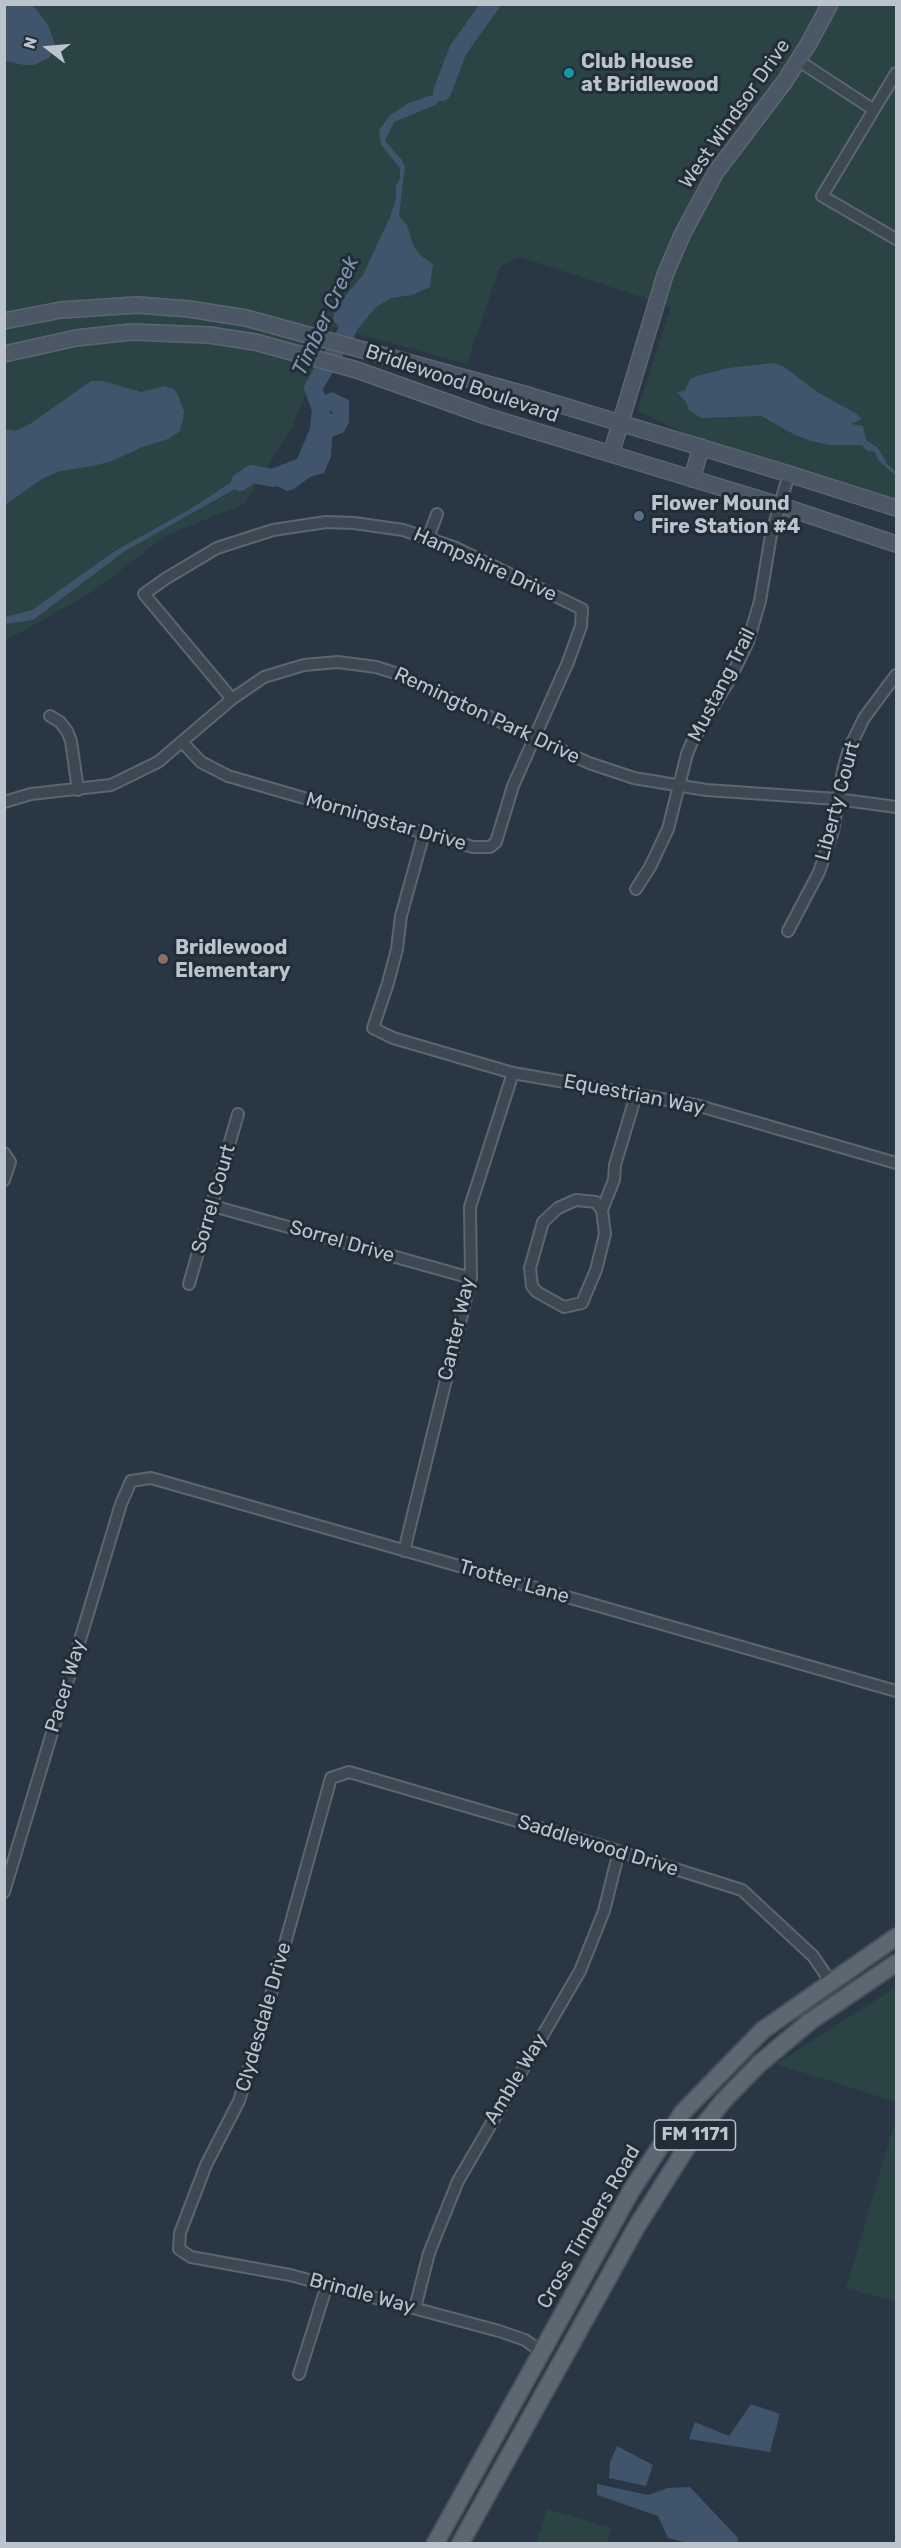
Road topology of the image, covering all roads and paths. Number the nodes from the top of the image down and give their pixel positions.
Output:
1 (830, 4) edge
2 (799, 60) junction
3 (897, 73) edge
4 (874, 110) junction
5 (897, 239) edge
6 (4, 321) edge
7 (4, 354) edge
8 (620, 422) junction
9 (700, 447) junction
10 (611, 454) junction
11 (789, 474) junction
12 (692, 479) junction
13 (779, 505) junction
14 (897, 508) edge
15 (437, 514) dead end
16 (428, 538) junction
17 (897, 544) edge
18 (582, 609) joint
19 (897, 675) edge
20 (232, 699) junction
21 (50, 716) dead end
22 (534, 738) junction
23 (183, 743) junction
24 (679, 786) junction
25 (78, 790) junction
26 (837, 799) junction
27 (4, 802) edge
28 (897, 807) edge
29 (424, 833) junction
30 (636, 889) dead end
31 (788, 931) dead end
32 (513, 1073) junction
33 (636, 1095) junction
34 (238, 1114) dead end
35 (4, 1153) edge
36 (897, 1163) edge
37 (4, 1180) edge
38 (213, 1206) junction
39 (602, 1210) junction
40 (471, 1278) junction
41 (189, 1284) dead end
42 (131, 1481) joint
43 (404, 1551) junction
44 (897, 1691) edge
45 (331, 1778) joint
46 (619, 1851) junction
47 (4, 1892) edge
48 (897, 1937) edge
49 (897, 1963) edge
50 (830, 1981) junction
51 (179, 2249) joint
52 (327, 2285) junction
53 (415, 2308) junction
54 (542, 2352) junction
55 (561, 2365) junction
56 (299, 2374) dead end
57 (435, 2544) edge
58 (460, 2544) edge

1 - 2 main road, West Windsor Drive
2 - 4 street
2 - 8 main road, West Windsor Drive
3 - 4 street
4 - 5 street
6 - 8 main road, Bridlewood Boulevard
7 - 10 main road, Bridlewood Boulevard
8 - 9 main road, Bridlewood Boulevard
8 - 10 main road, West Windsor Drive
9 - 11 main road, Bridlewood Boulevard
9 - 12 main road
10 - 12 main road, Bridlewood Boulevard
11 - 13 street, Mustang Trail
11 - 14 main road, Bridlewood Boulevard
12 - 13 main road, Bridlewood Boulevard
13 - 17 main road, Bridlewood Boulevard
13 - 24 street, Mustang Trail
15 - 16 street
16 - 18 street, Hampshire Drive
16 - 20 street, Hampshire Drive
18 - 22 street, Morningstar Drive
19 - 26 street, Liberty Court
20 - 22 street, Remington Park Drive
20 - 23 street, Remington Park Drive
21 - 25 street
22 - 24 street, Remington Park Drive
22 - 29 street, Morningstar Drive
23 - 25 street, Remington Park Drive
23 - 29 street, Morningstar Drive
24 - 26 street, Remington Park Drive
24 - 30 street, Mustang Trail
25 - 27 street, Remington Park Drive
26 - 28 street, Remington Park Drive
26 - 31 street, Liberty Court
29 - 32 street, Equestrian Way
32 - 33 street, Equestrian Way
32 - 40 street, Canter Way
33 - 36 street, Equestrian Way
33 - 39 street
34 - 38 street, Sorrel Court
35 - 37 street
38 - 40 street, Sorrel Drive
38 - 41 street, Sorrel Court
39 - 39 street
40 - 43 street, Canter Way
42 - 43 street, Trotter Lane
42 - 47 street, Pacer Way
43 - 44 street, Trotter Lane
45 - 46 street, Saddlewood Drive
45 - 51 street, Clydesdale Drive
46 - 50 street, Saddlewood Drive
46 - 53 street, Amble Way
48 - 50 main road, Cross Timbers Road / FM 1171
49 - 55 main road, Cross Timbers Road / FM 1171
50 - 54 main road, Cross Timbers Road / FM 1171
51 - 52 street, Brindle Way
52 - 53 street, Brindle Way
52 - 56 street
53 - 54 street, Brindle Way
54 - 55 main road
54 - 57 main road, Cross Timbers Road / FM 1171
55 - 58 main road, Cross Timbers Road / FM 1171

